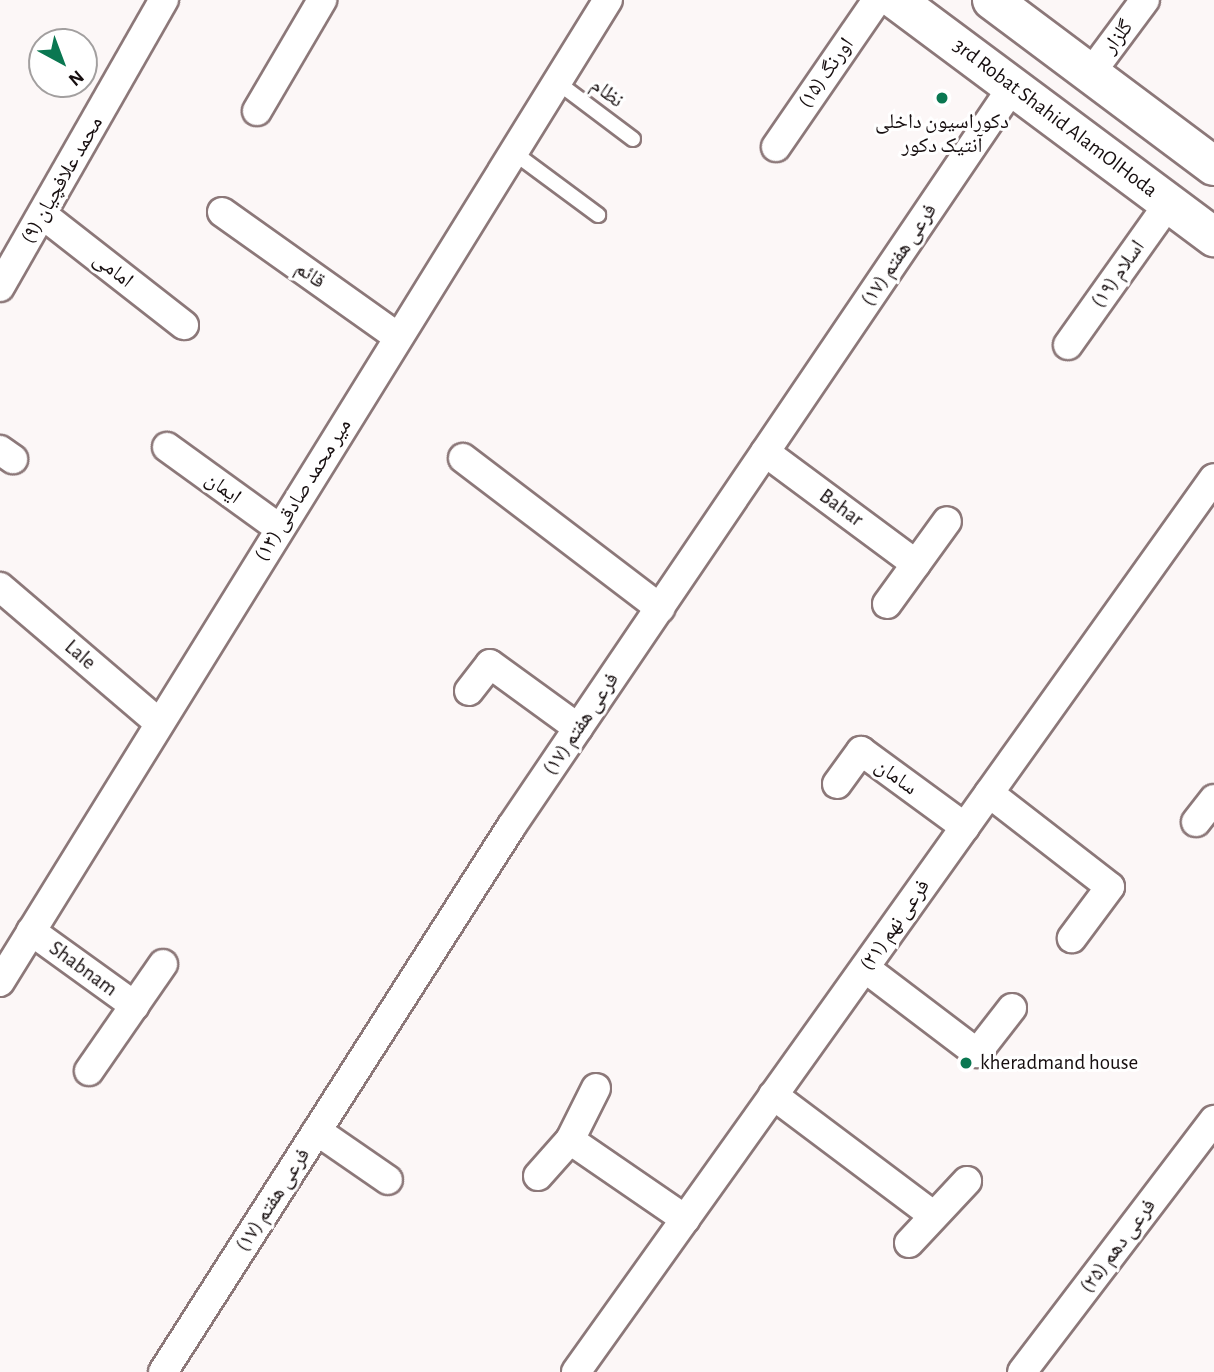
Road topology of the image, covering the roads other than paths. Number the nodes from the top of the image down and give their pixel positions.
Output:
1 (164, 0) edge
2 (322, 0) edge
3 (608, 0) edge
4 (877, 0) edge
5 (896, 0) edge
6 (992, 0) edge
7 (1145, 0) edge
8 (1090, 74) junction
9 (557, 82) junction
10 (1013, 86) junction
11 (257, 111) dead end
12 (633, 139) dead end
13 (776, 146) dead end
14 (513, 152) junction
15 (1214, 166) edge
16 (1169, 203) junction
17 (222, 212) dead end
18 (43, 215) junction
19 (598, 215) dead end
20 (1214, 237) edge
21 (0, 288) edge
22 (184, 325) dead end
23 (398, 337) junction
24 (1068, 345) dead end
25 (167, 447) dead end
26 (765, 452) junction
27 (463, 458) dead end
28 (1214, 478) edge
29 (947, 521) dead end
30 (279, 528) junction
31 (916, 564) junction
32 (0, 587) edge
33 (887, 604) dead end
34 (660, 608) junction
35 (469, 691) dead end
36 (159, 723) junction
37 (578, 728) junction
38 (837, 784) dead end
39 (989, 793) junction
40 (1214, 799) edge
41 (1196, 822) dead end
42 (965, 827) junction
43 (31, 931) junction
44 (1072, 938) dead end
45 (163, 964) dead end
46 (865, 968) junction
47 (0, 982) edge
48 (135, 1006) junction
49 (1012, 1008) dead end
50 (89, 1071) dead end
51 (596, 1088) dead end
52 (774, 1095) junction
53 (1214, 1120) edge
54 (317, 1131) junction
55 (570, 1140) junction
56 (538, 1176) dead end
57 (388, 1180) dead end
58 (967, 1181) dead end
59 (934, 1216) junction
60 (685, 1219) junction
61 (909, 1242) dead end
62 (582, 1370) edge
63 (163, 1372) edge
64 (1022, 1372) edge

1 - 18 street, محمد علافچیان (۹)
2 - 11 street
3 - 9 street, میر محمد صادقی (۱۳)
4 - 13 street, اورنگ (۱۵)
5 - 10 main road, 3rd Robat Shahid AlamOlHoda
6 - 8 main road
7 - 8 street, گلزار
8 - 15 main road
9 - 12 lane, نظام
9 - 14 street, میر محمد صادقی (۱۳)
10 - 16 main road, 3rd Robat Shahid AlamOlHoda
10 - 26 street, فرعی هفتم (۱۷)
14 - 19 lane
14 - 23 street, میر محمد صادقی (۱۳)
16 - 20 main road, 3rd Robat Shahid AlamOlHoda
16 - 24 street, اسلام (۱۹)
17 - 23 street, قائم
18 - 21 street, محمد علافچیان (۹)
18 - 22 street, امامی
23 - 30 street, میر محمد صادقی (۱۳)
25 - 30 street, ایمان
26 - 31 street, Bahar
26 - 34 street, فرعی هفتم (۱۷)
27 - 34 street
28 - 39 street, فرعی نهم (۲۱)
29 - 31 street
30 - 36 street, میر محمد صادقی (۱۳)
31 - 33 street
32 - 36 street, Lale
34 - 37 street, فرعی هفتم (۱۷)
35 - 37 street
36 - 43 street, میر محمد صادقی (۱۳)
37 - 54 street, فرعی هفتم (۱۷)
38 - 42 street, سامان
39 - 42 street, فرعی نهم (۲۱)
39 - 44 street
40 - 41 street
42 - 46 street, فرعی نهم (۲۱)
43 - 47 street, میر محمد صادقی (۱۳)
43 - 48 street, Shabnam
45 - 48 street
46 - 49 street
46 - 52 street, فرعی نهم (۲۱)
48 - 50 street
51 - 55 street
52 - 59 street
52 - 60 street, فرعی نهم (۲۱)
53 - 64 street, فرعی دهم (۲۵)
54 - 57 street
54 - 63 street, فرعی هفتم (۱۷)
55 - 56 street
55 - 60 street
58 - 59 street
59 - 61 street
60 - 62 street, فرعی نهم (۲۱)

